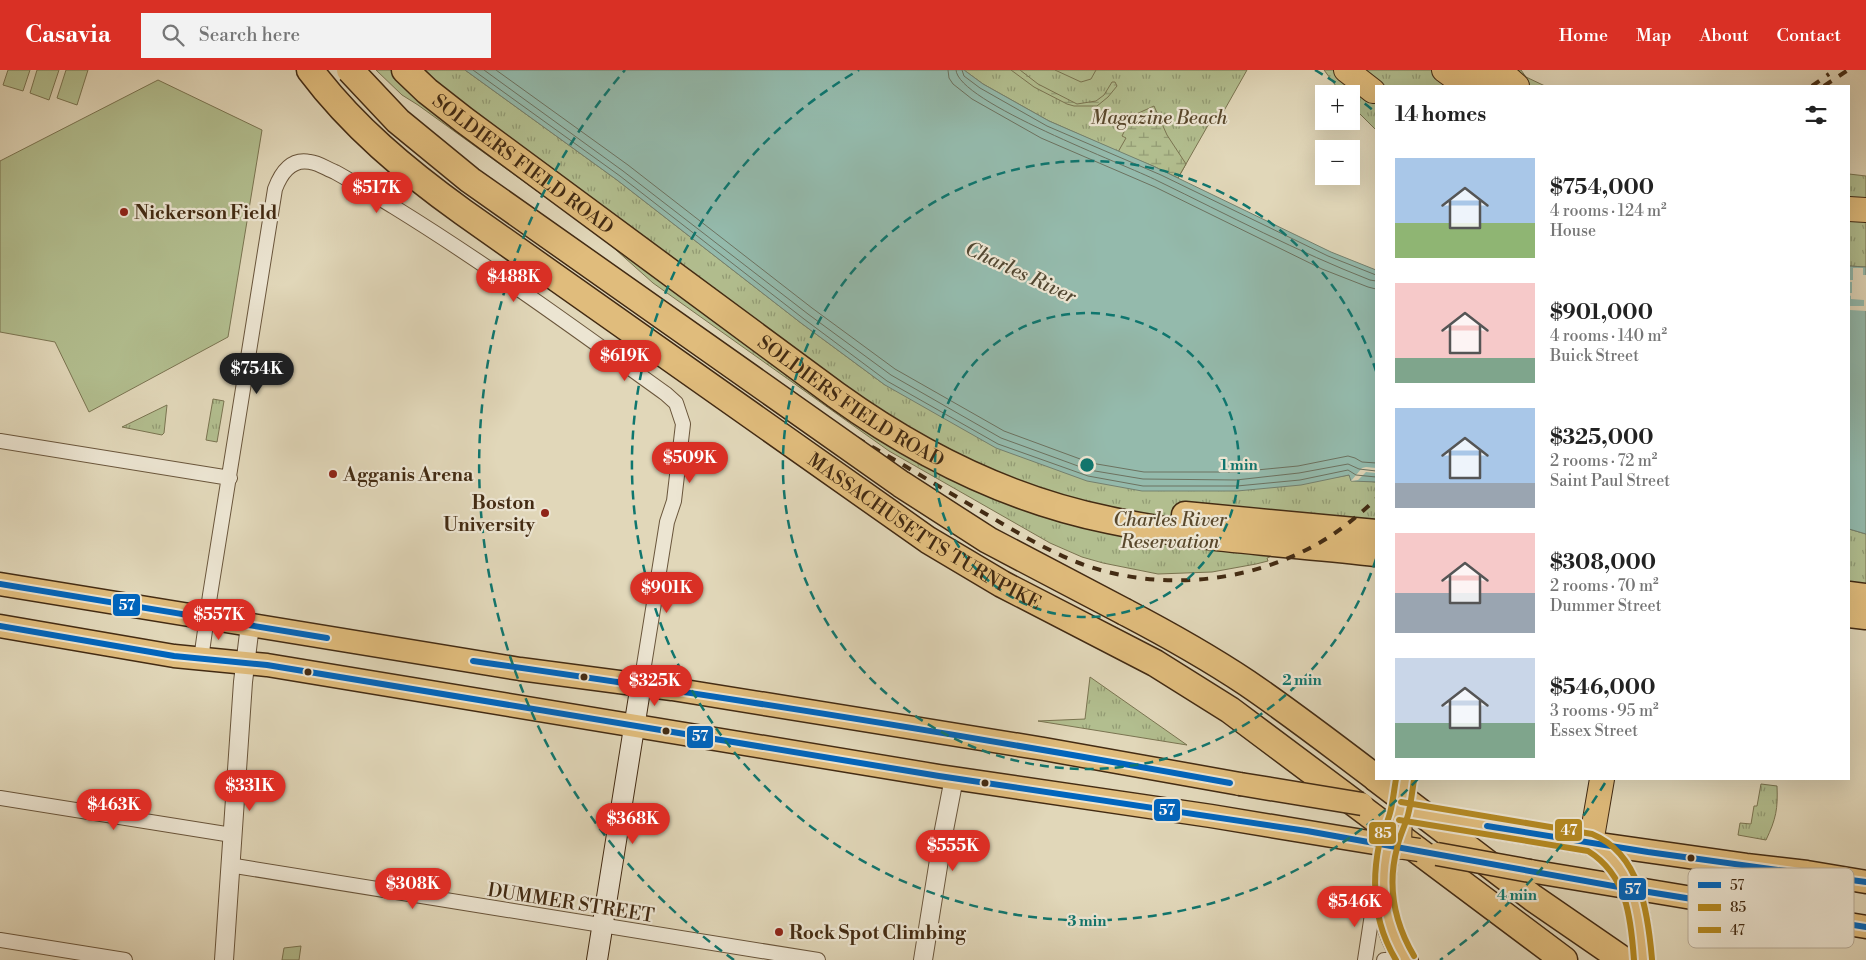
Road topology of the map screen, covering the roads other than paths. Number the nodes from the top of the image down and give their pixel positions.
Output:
1 (310, 70) edge
2 (350, 70) edge
3 (404, 70) edge
4 (429, 70) edge
5 (1346, 70) edge
6 (1358, 70) edge
7 (1444, 70) edge
8 (1466, 70) edge
9 (1491, 70) edge
10 (1499, 70) edge
11 (1465, 85) edge
12 (1488, 85) edge
13 (1494, 85) edge
14 (1516, 85) edge
15 (1375, 93) edge
16 (1850, 209) edge
17 (1866, 210) edge
18 (0, 441) edge
19 (230, 478) junction
20 (1375, 533) edge
21 (1375, 553) edge
22 (0, 584) edge
23 (1850, 595) edge
24 (1866, 597) edge
25 (1850, 614) edge
26 (1866, 616) edge
27 (208, 618) junction
28 (250, 625) junction
29 (1850, 625) edge
30 (1866, 625) edge
31 (0, 626) edge
32 (201, 659) junction
33 (245, 663) junction
34 (641, 684) junction
35 (635, 724) junction
36 (1375, 777) edge
37 (954, 778) junction
38 (1380, 780) edge
39 (1405, 780) edge
40 (1602, 780) edge
41 (0, 798) edge
42 (1400, 811) junction
43 (232, 835) junction
44 (1591, 842) junction
45 (1394, 846) junction
46 (229, 865) junction
47 (1770, 868) edge
48 (1630, 889) junction
49 (1391, 891) junction
50 (1688, 899) edge
51 (602, 926) junction
52 (0, 940) edge
53 (1636, 957) edge
54 (125, 960) edge
55 (224, 960) edge
56 (597, 960) edge
57 (818, 960) edge
58 (923, 960) edge
59 (1365, 960) edge
60 (1384, 960) edge
61 (1396, 960) edge
62 (1406, 960) edge
63 (1424, 960) edge
64 (1564, 960) edge

1 - 64 highway, MASSACHUSETTS TURNPIKE
2 - 36 highway, MASSACHUSETTS TURNPIKE, bridge
3 - 21 highway, SOLDIERS FIELD ROAD
4 - 20 highway, SOLDIERS FIELD ROAD
5 - 15 highway
6 - 15 highway
7 - 11 highway
8 - 12 highway
9 - 13 highway
10 - 14 highway
16 - 17 highway
18 - 19 street
19 - 27 street
19 - 34 street
22 - 27 main road
23 - 24 highway
25 - 26 highway
27 - 28 main road
27 - 32 street
28 - 33 street
28 - 34 main road
29 - 30 highway
31 - 32 main road
32 - 33 main road
33 - 35 main road
33 - 43 street
34 - 35 main road
34 - 42 main road, bridge
35 - 37 main road
35 - 51 main road
37 - 45 main road
37 - 58 street
38 - 53 highway, MASSACHUSETTS TURNPIKE
39 - 42 highway, bridge
40 - 44 highway
41 - 43 street
42 - 44 highway, bridge
42 - 45 highway, bridge
43 - 46 street
44 - 47 main road
44 - 48 highway
45 - 48 main road, bridge
45 - 49 highway
46 - 51 street, DUMMER STREET
46 - 55 street
48 - 50 main road
48 - 53 highway
49 - 59 street
49 - 62 highway
49 - 63 highway
51 - 56 main road
51 - 57 street, DUMMER STREET
52 - 54 street
60 - 61 street

